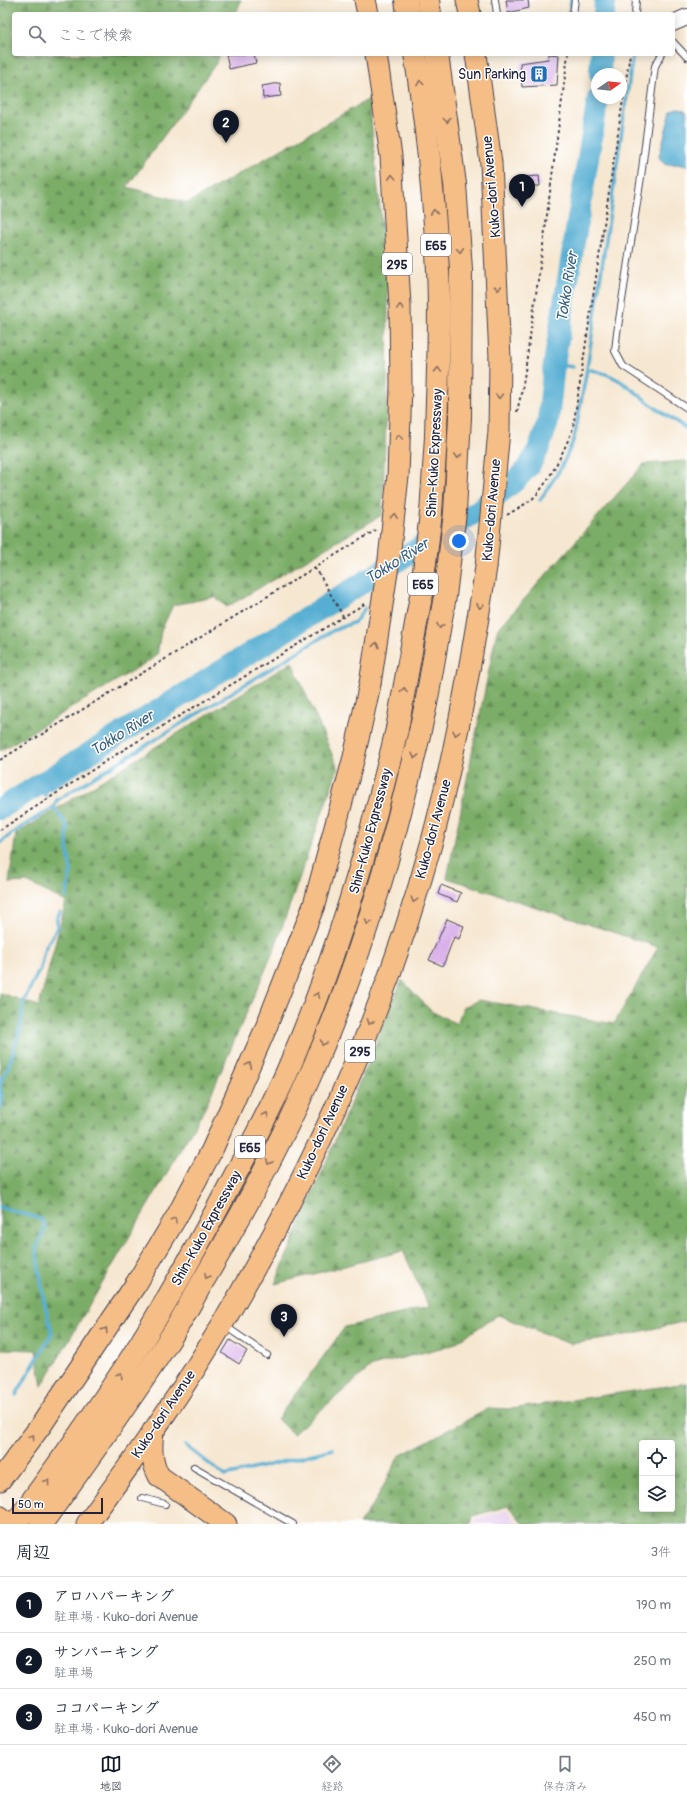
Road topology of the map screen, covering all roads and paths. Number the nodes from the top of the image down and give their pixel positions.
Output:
1 (365, 0) edge
2 (406, 0) edge
3 (428, 0) edge
4 (467, 0) edge
5 (495, 0) edge
6 (575, 0) edge
7 (636, 0) edge
8 (368, 12) edge
9 (408, 12) edge
10 (430, 12) edge
11 (470, 12) edge
12 (498, 12) edge
13 (573, 12) edge
14 (635, 12) edge
15 (687, 17) edge
16 (675, 22) edge
17 (675, 44) edge
18 (376, 56) edge
19 (415, 56) edge
20 (437, 56) edge
21 (476, 56) edge
22 (661, 56) edge
23 (687, 57) edge
24 (687, 408) edge
25 (343, 617) dead end
26 (0, 760) edge
27 (222, 1324) junction
28 (267, 1354) dead end
29 (153, 1431) junction
30 (194, 1467) dead end
31 (158, 1476) junction
32 (0, 1480) edge
33 (114, 1486) junction
34 (142, 1498) dead end
35 (165, 1504) dead end
36 (0, 1516) edge
37 (9, 1524) edge
38 (15, 1524) edge
39 (40, 1524) edge
40 (87, 1524) edge
41 (226, 1524) edge
42 (293, 1524) edge

1 - 8 highway
2 - 9 highway
3 - 10 highway
4 - 11 highway
5 - 12 lane
6 - 13 lane
7 - 14 lane
15 - 16 street
17 - 23 lane
32 -> 18 highway, 295, bridge
38 -> 19 highway, Shin-Kuko Expressway / E65, bridge
20 -> 39 highway, Shin-Kuko Expressway / E65, bridge
21 -> 27 highway, Kuko-dori Avenue / 295, bridge
22 - 24 lane
25 - 26 path
27 - 28 lane
27 - 29 highway, Kuko-dori Avenue / 295
29 - 31 highway
29 - 33 highway, Kuko-dori Avenue / 295
30 - 42 lane
31 - 33 highway
31 - 41 highway
33 - 40 highway, Kuko-dori Avenue / 295
34 - 35 lane
36 - 37 main road

